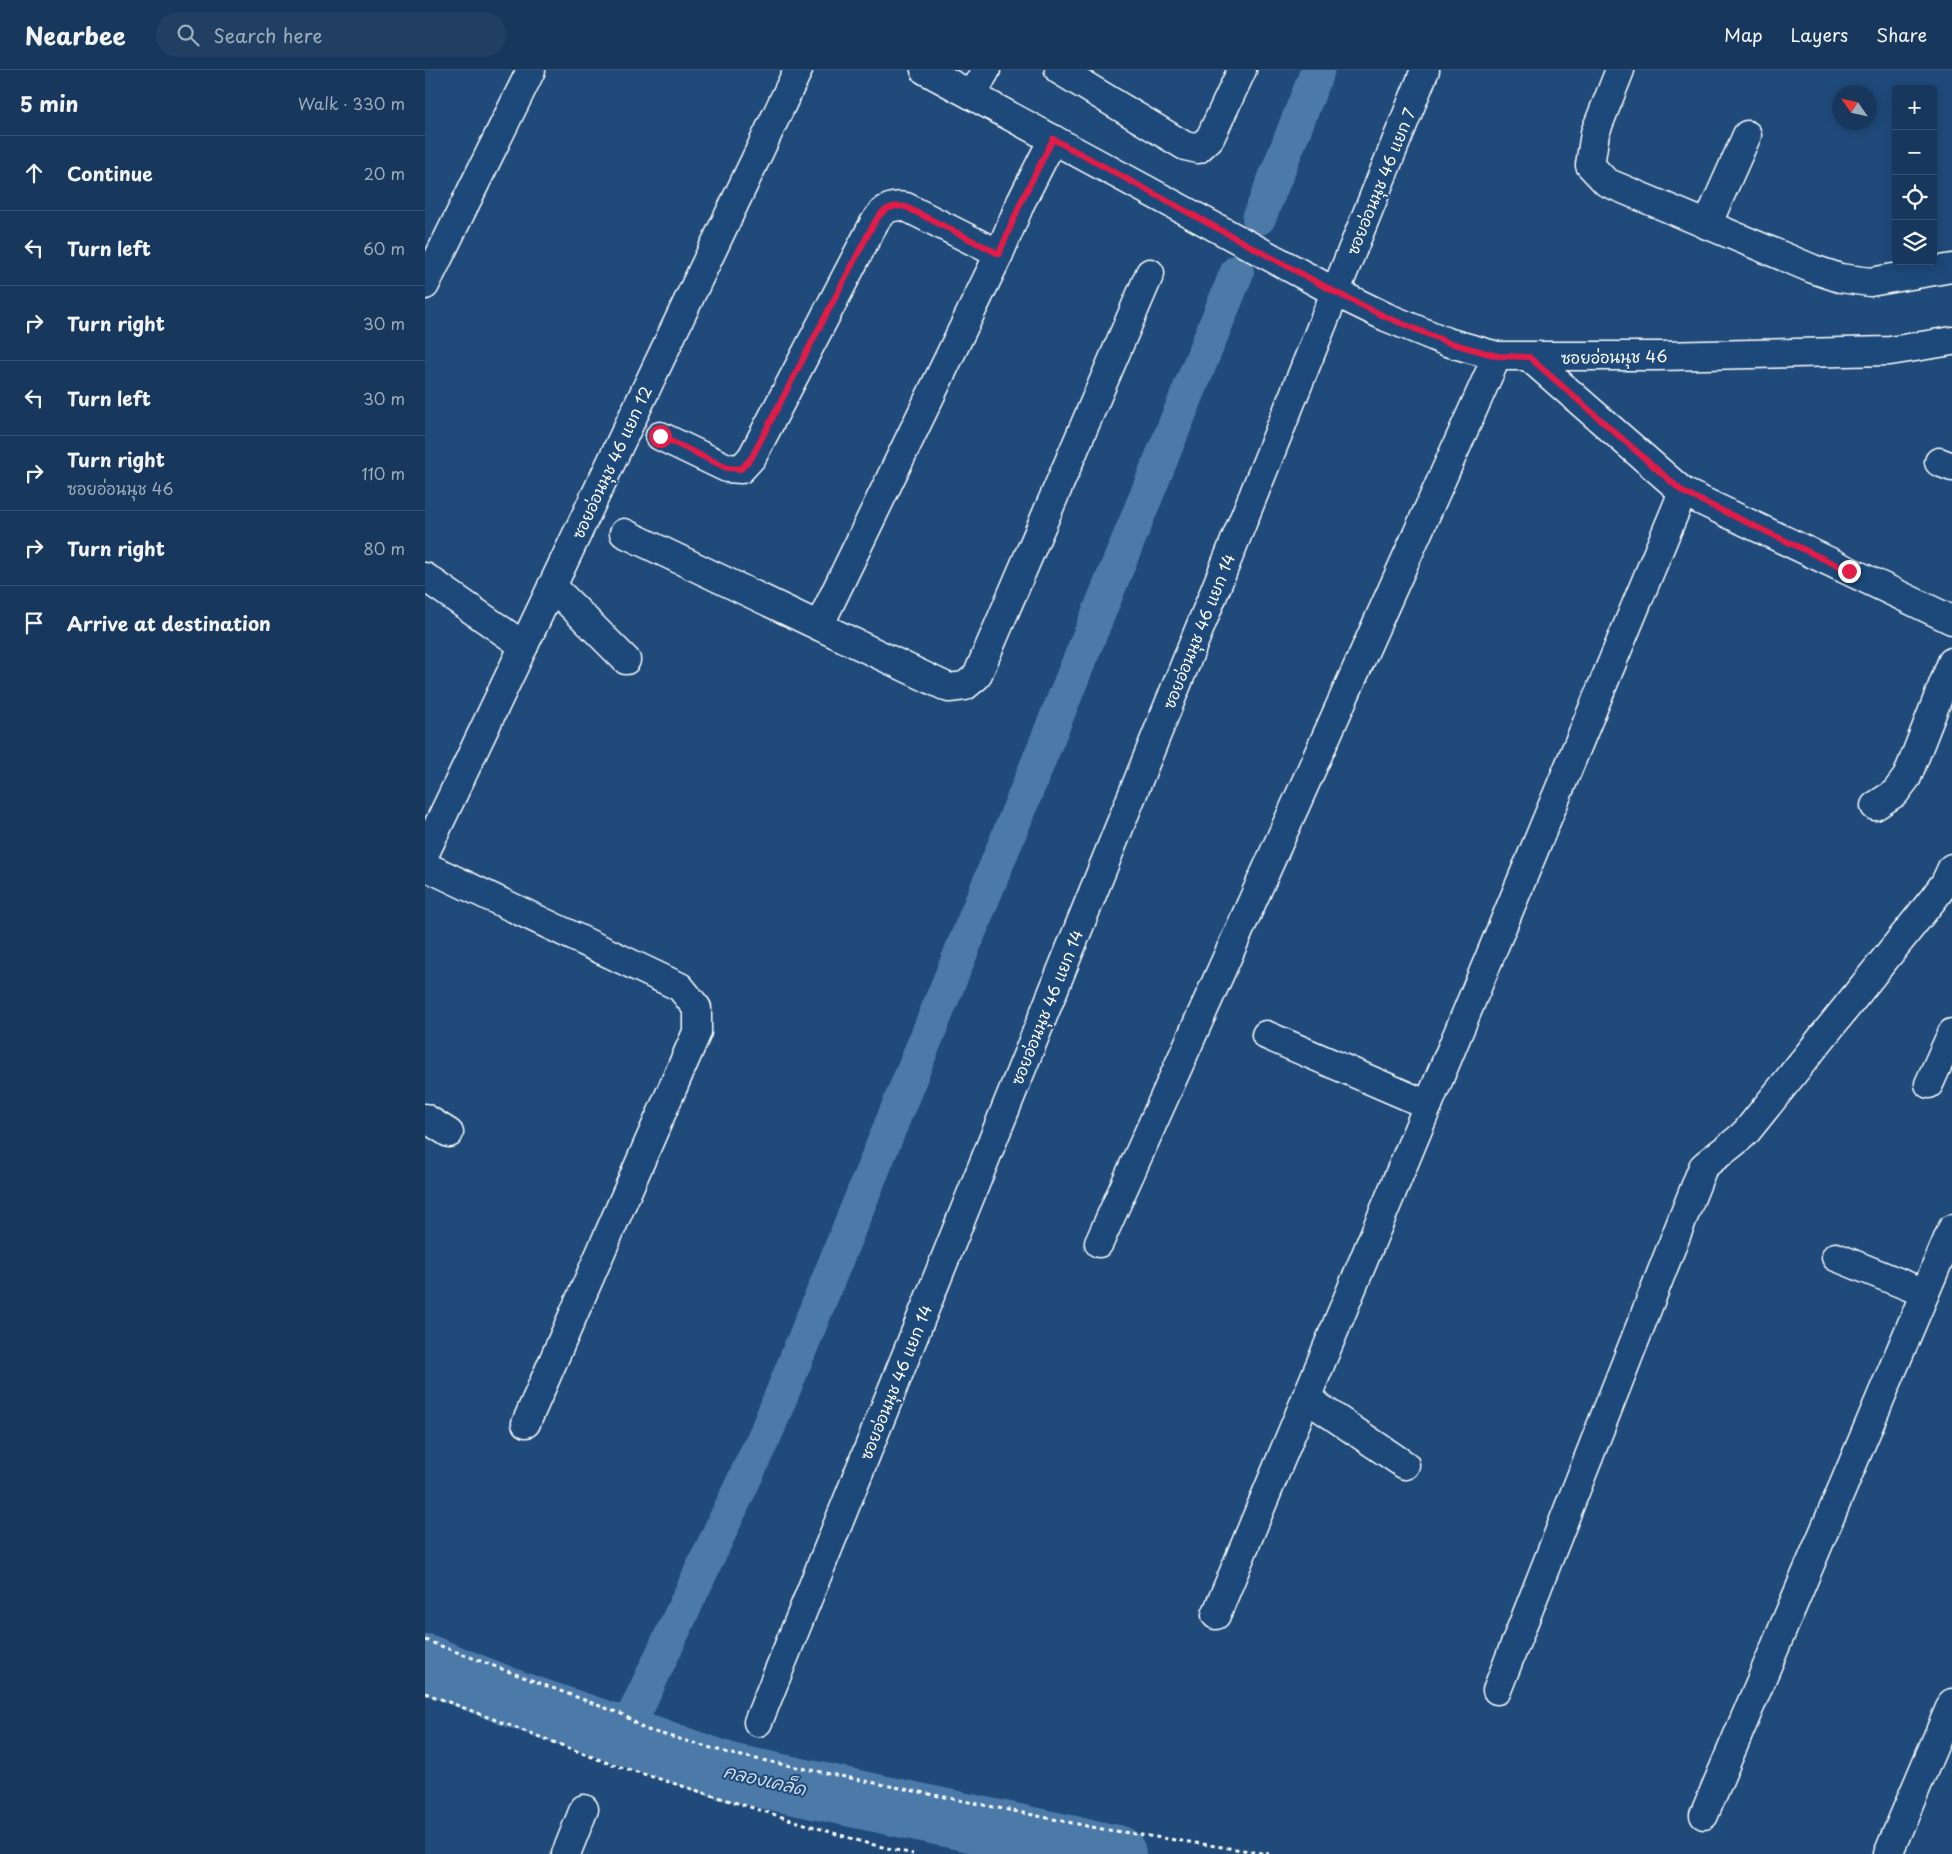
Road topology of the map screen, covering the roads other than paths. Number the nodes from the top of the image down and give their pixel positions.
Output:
1 (531, 70) edge
2 (798, 70) edge
3 (925, 70) edge
4 (986, 70) edge
5 (1059, 70) edge
6 (1242, 70) edge
7 (1425, 70) edge
8 (1620, 70) edge
9 (973, 95) junction
10 (1747, 135) dead end
11 (1053, 139) junction
12 (1707, 225) junction
13 (999, 254) junction
14 (1952, 268) edge
15 (1150, 273) dead end
16 (425, 285) edge
17 (1335, 292) junction
18 (1952, 341) edge
19 (1497, 356) junction
20 (1529, 357) junction
21 (660, 436) dead end
22 (1683, 492) junction
23 (624, 533) dead end
24 (425, 577) edge
25 (552, 586) junction
26 (1952, 620) edge
27 (819, 626) junction
28 (524, 646) junction
29 (626, 660) dead end
30 (1952, 662) edge
31 (1875, 806) dead end
32 (425, 853) edge
33 (425, 866) edge
34 (1952, 868) edge
35 (1266, 1035) dead end
36 (1951, 1038) edge
37 (1929, 1084) dead end
38 (1428, 1105) junction
39 (425, 1118) edge
40 (449, 1133) dead end
41 (1952, 1229) edge
42 (1099, 1243) dead end
43 (1836, 1257) dead end
44 (1925, 1293) junction
45 (1306, 1398) junction
46 (526, 1423) dead end
47 (1405, 1465) dead end
48 (1216, 1615) dead end
49 (1497, 1690) dead end
50 (1952, 1703) edge
51 (758, 1722) dead end
52 (584, 1809) dead end
53 (1703, 1815) dead end
54 (566, 1854) edge
55 (1888, 1854) edge

1 - 16 street
2 - 25 street, ซอยอ่อนนุช 46 แยก 12
3 - 9 street, ซอยอ่อนนุช 46
4 - 9 street
5 - 6 street
7 - 17 street, ซอยอ่อนนุช 46 แยก 7
8 - 12 street
9 - 11 street, ซอยอ่อนนุช 46
10 - 12 street
11 - 13 street
11 - 17 street, ซอยอ่อนนุช 46
12 - 14 street
13 - 21 street
13 - 27 street
15 - 27 street
17 - 19 street, ซอยอ่อนนุช 46
17 - 51 street, ซอยอ่อนนุช 46 แยก 14
18 - 20 street, ซอยอ่อนนุช 46
19 - 20 street, ซอยอ่อนนุช 46
19 - 42 street
20 - 22 street
22 - 26 street
22 - 38 street
23 - 27 street
24 - 28 street
25 - 28 street, ซอยอ่อนนุช 46 แยก 12
25 - 29 street
28 - 32 street, ซอยอ่อนนุช 46 แยก 12
30 - 31 street
33 - 46 street
34 - 49 street
35 - 38 street
36 - 37 street
38 - 45 street
39 - 40 street
41 - 44 street
43 - 44 street
44 - 53 street
45 - 47 street
45 - 48 street
50 - 55 street
52 - 54 street

